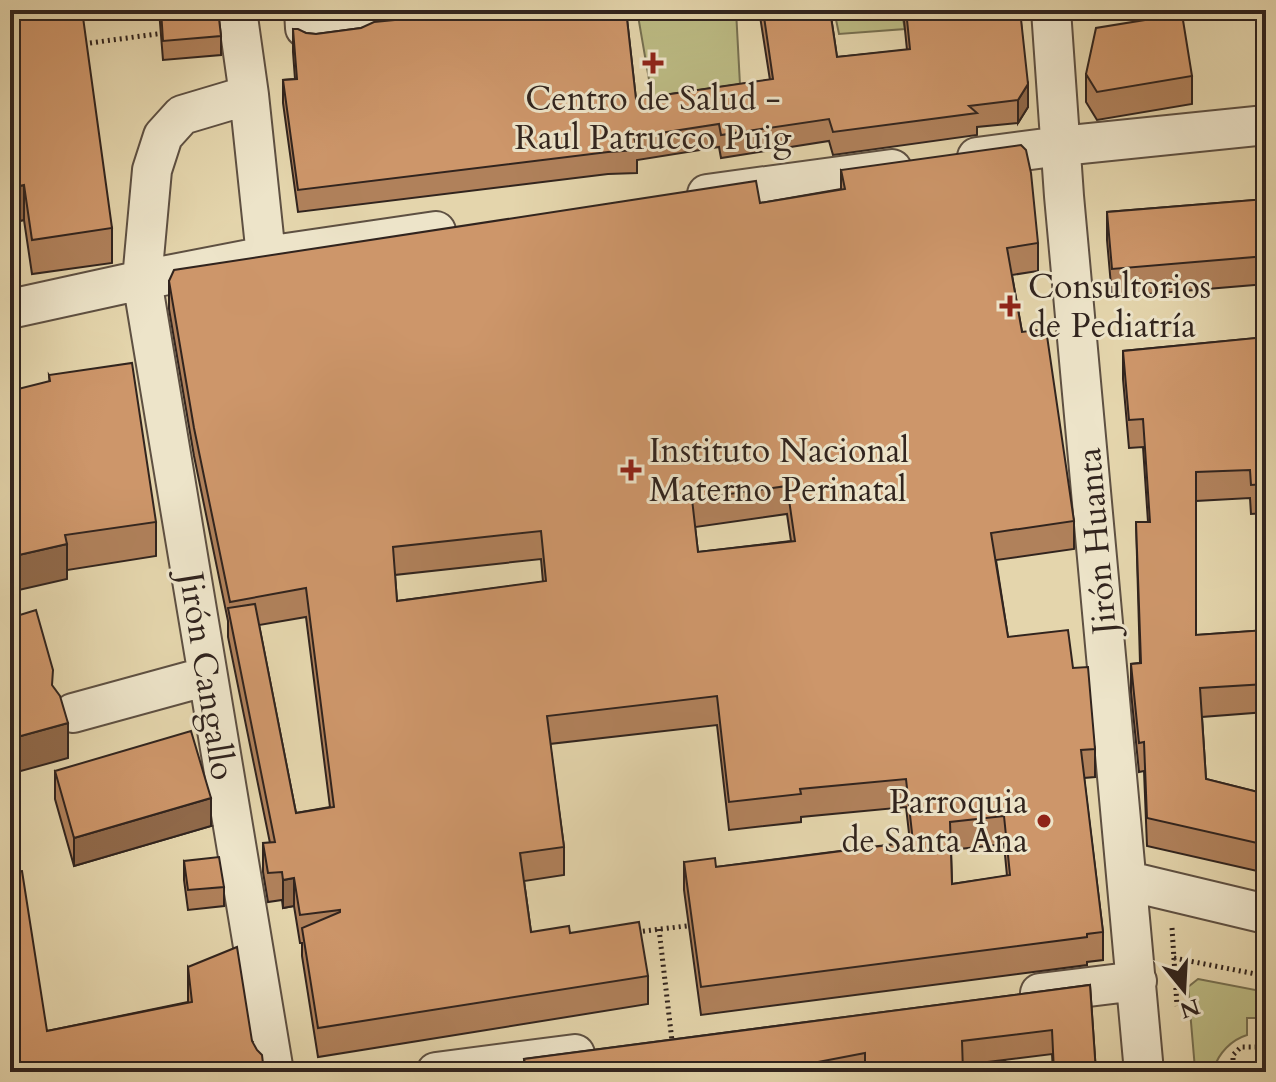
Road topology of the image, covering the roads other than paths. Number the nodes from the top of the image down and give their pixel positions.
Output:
1 (237, 10) edge
2 (304, 10) edge
3 (364, 10) edge
4 (1051, 10) edge
5 (249, 95) junction
6 (1266, 125) edge
7 (1061, 146) junction
8 (681, 198) edge
9 (475, 226) edge
10 (266, 256) junction
11 (142, 280) junction
12 (10, 309) edge
13 (208, 676) junction
14 (73, 713) dead end
15 (1128, 881) junction
16 (1266, 914) edge
17 (1137, 981) junction
18 (1010, 997) edge
19 (611, 1049) edge
20 (274, 1072) edge
21 (436, 1072) edge
22 (1144, 1072) edge

1 - 5 street
2 - 3 street
4 - 7 street, Jirón Huanta
5 - 10 street
5 - 11 street, Jirón Cangallo
6 - 7 street
7 - 8 street
7 - 15 street, Jirón Huanta
9 - 10 street
10 - 11 street
11 - 12 street
11 - 13 street, Jirón Cangallo
13 - 14 street
13 - 20 street, Jirón Cangallo
15 - 16 street
15 - 17 street, Jirón Huanta
17 - 18 street
17 - 22 street, Jirón Huanta
19 - 21 street

